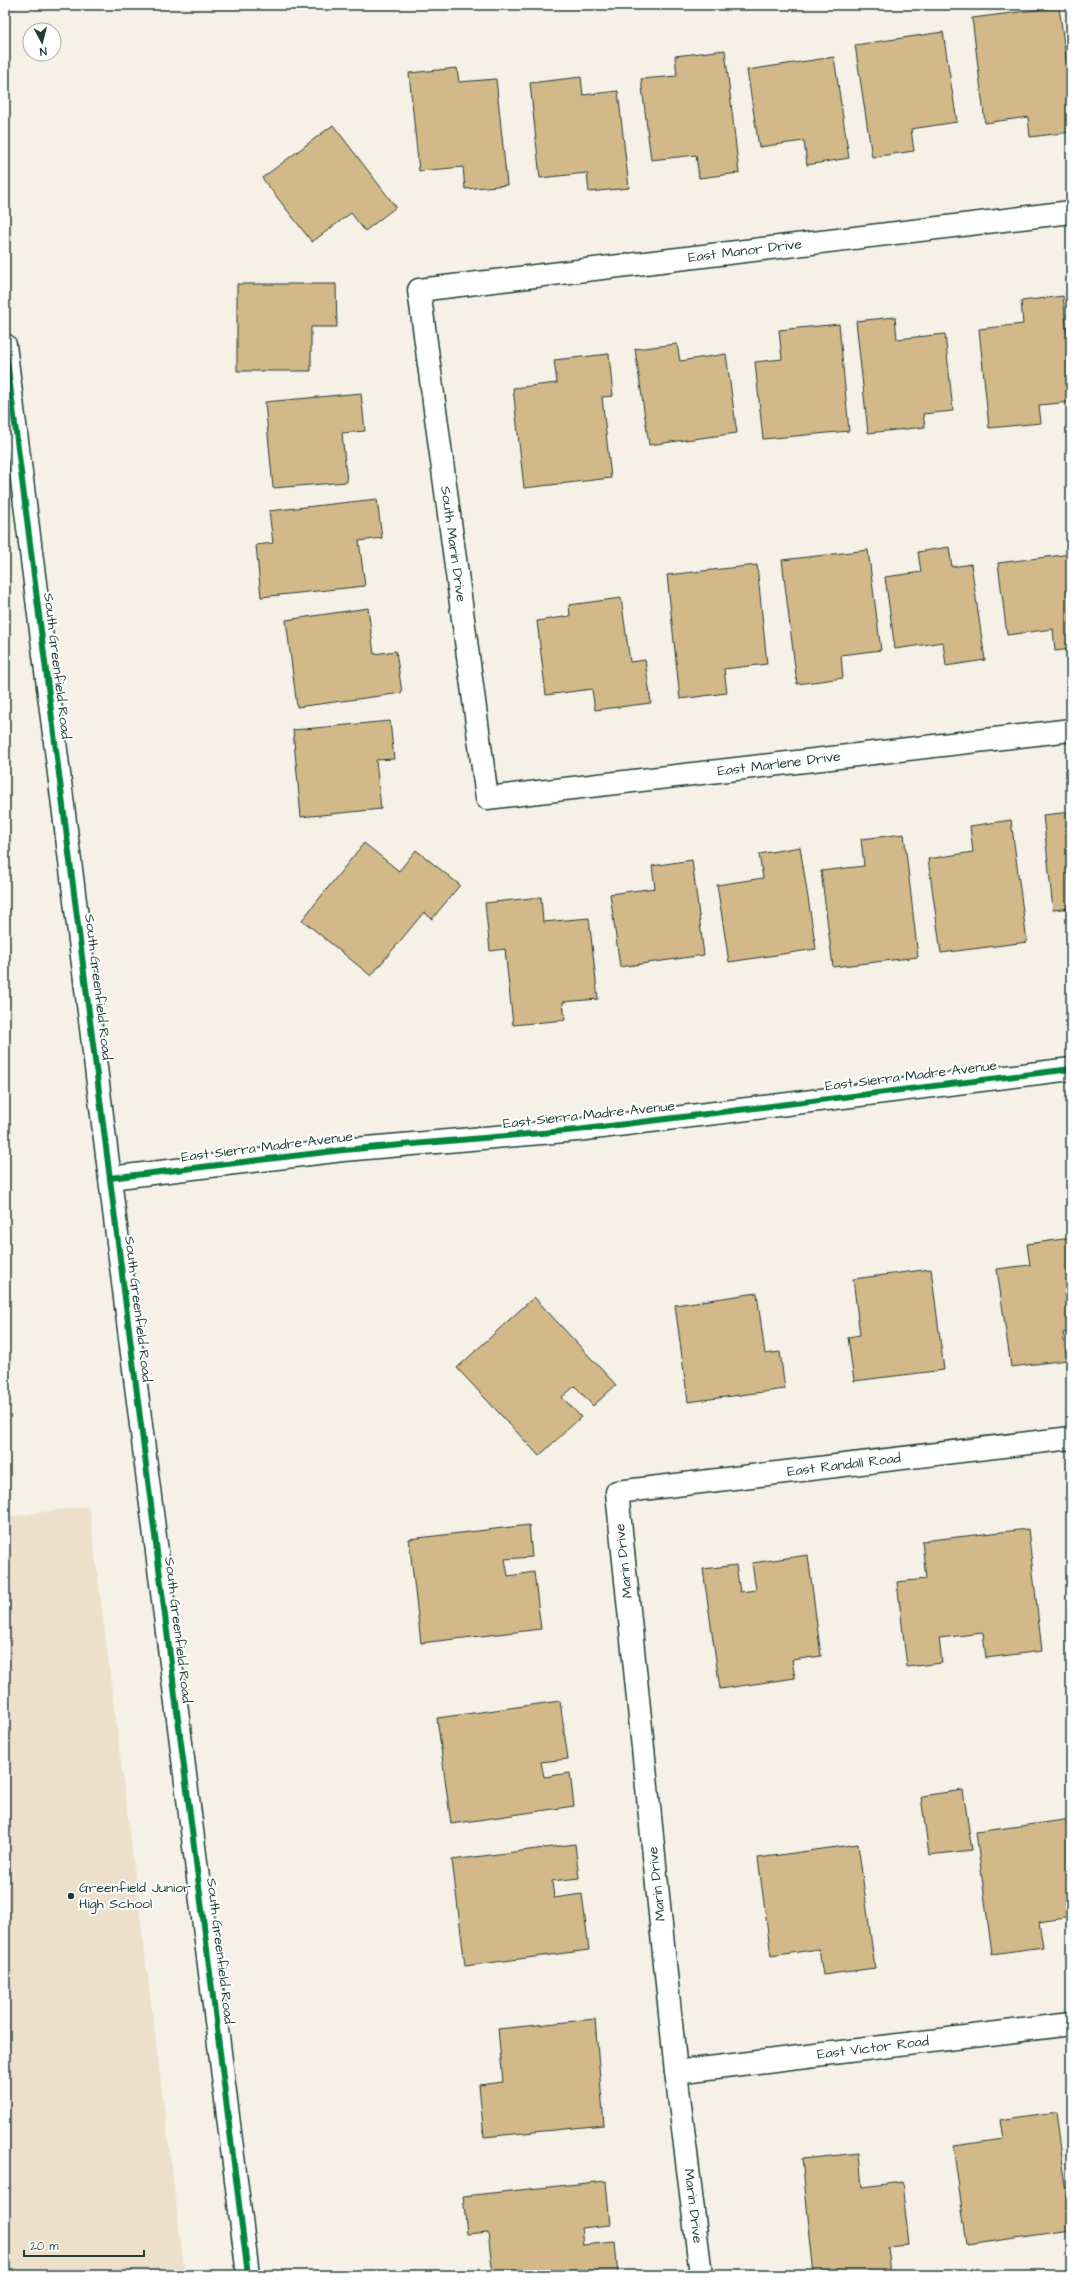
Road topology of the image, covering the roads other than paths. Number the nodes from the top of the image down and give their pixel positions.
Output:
1 (1071, 212) edge
2 (419, 290) joint
3 (6, 361) edge
4 (1071, 730) edge
5 (487, 798) joint
6 (1071, 1069) edge
7 (110, 1178) junction
8 (1071, 1438) edge
9 (617, 1492) joint
10 (1071, 2024) edge
11 (676, 2072) junction
12 (248, 2275) edge
13 (701, 2275) edge

1 - 2 street, East Manor Drive
2 - 5 street, South Marin Drive
3 - 7 street, South Greenfield Road
4 - 5 street, East Marlene Drive
6 - 7 street, East Sierra Madre Avenue
7 - 12 street, South Greenfield Road
8 - 9 street, East Randall Road
9 - 11 street, Marin Drive
10 - 11 street, East Victor Road
11 - 13 street, Marin Drive

